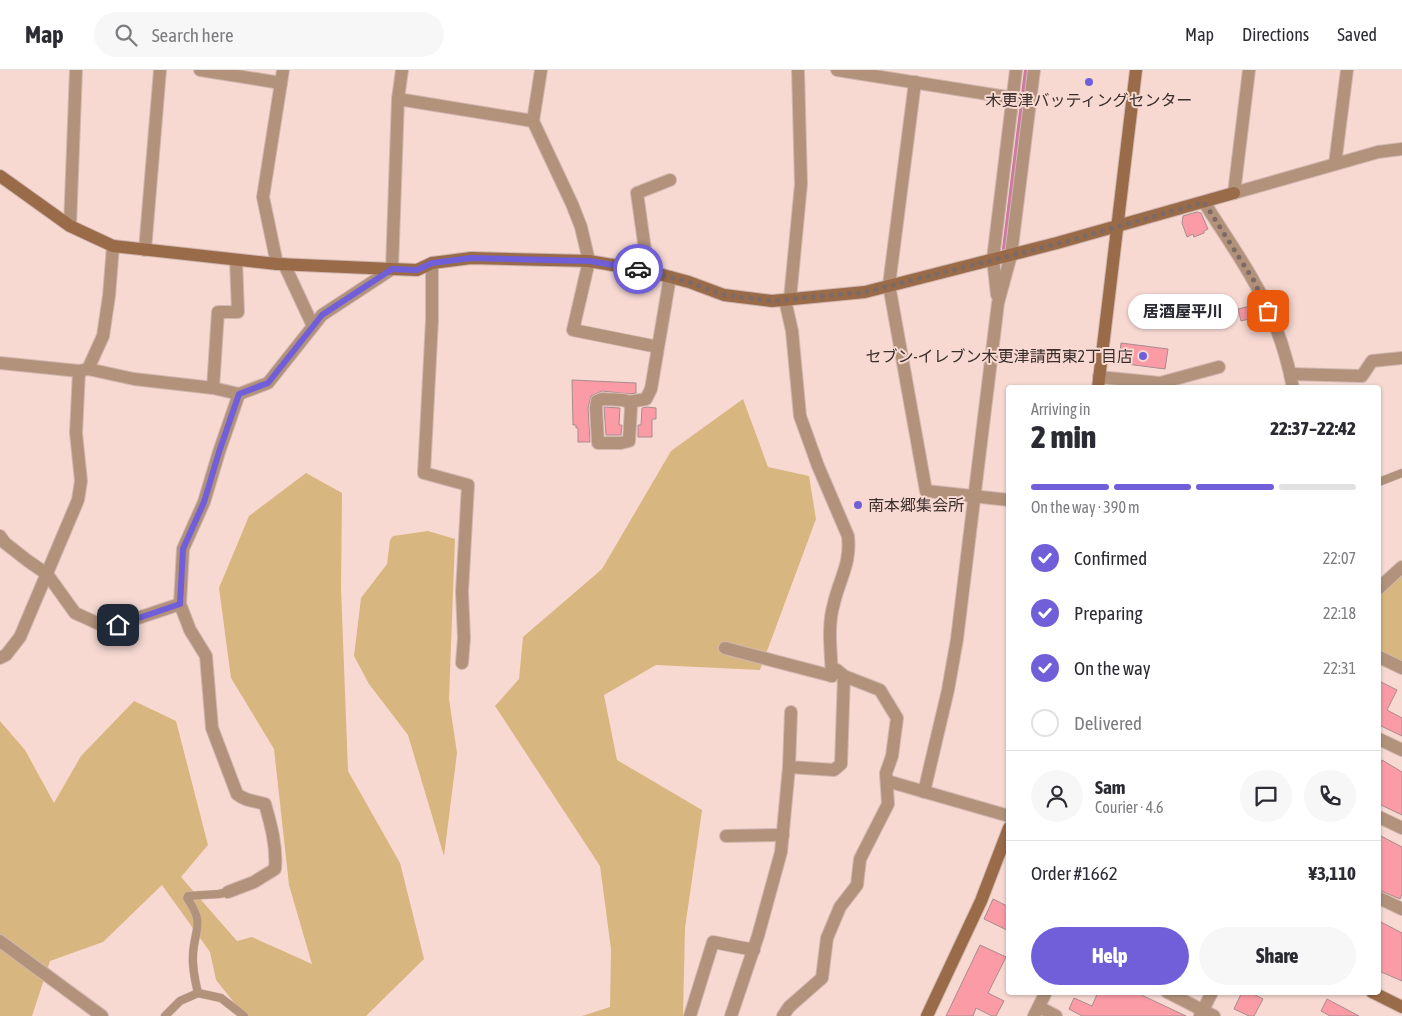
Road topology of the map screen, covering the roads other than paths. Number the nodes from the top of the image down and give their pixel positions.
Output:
1 (76, 70) edge
2 (160, 70) edge
3 (200, 70) edge
4 (283, 70) edge
5 (402, 70) edge
6 (541, 70) edge
7 (798, 70) edge
8 (837, 70) edge
9 (1016, 70) edge
10 (1034, 70) edge
11 (1136, 70) edge
12 (1249, 70) edge
13 (1347, 70) edge
14 (915, 82) junction
15 (281, 83) junction
16 (1013, 98) junction
17 (398, 99) junction
18 (533, 121) junction
19 (1402, 149) edge
20 (1335, 164) junction
21 (0, 176) edge
22 (670, 180) dead end
23 (1234, 194) junction
24 (1204, 202) junction
25 (70, 226) junction
26 (1117, 226) junction
27 (113, 246) junction
28 (145, 250) junction
29 (1011, 255) junction
30 (993, 259) junction
31 (236, 260) junction
32 (589, 261) junction
33 (432, 263) junction
34 (280, 264) junction
35 (392, 269) junction
36 (648, 271) junction
37 (670, 277) junction
38 (889, 286) junction
39 (788, 300) junction
40 (998, 303) junction
41 (313, 326) junction
42 (658, 347) junction
43 (1402, 358) edge
44 (0, 363) edge
45 (1219, 367) dead end
46 (84, 370) junction
47 (1290, 374) junction
48 (1098, 382) edge
49 (1292, 385) edge
50 (213, 388) junction
51 (239, 394) junction
52 (629, 402) dead end
53 (1402, 473) edge
54 (1381, 481) edge
55 (975, 496) junction
56 (1006, 500) edge
57 (0, 536) edge
58 (1402, 566) edge
59 (48, 574) junction
60 (1381, 586) edge
61 (180, 604) junction
62 (725, 648) dead end
63 (0, 658) edge
64 (1381, 658) edge
65 (462, 663) dead end
66 (1402, 668) edge
67 (838, 676) junction
68 (792, 712) dead end
69 (1381, 740) edge
70 (1402, 750) edge
71 (789, 767) junction
72 (887, 781) junction
73 (924, 792) junction
74 (1006, 815) edge
75 (1381, 818) edge
76 (1402, 828) edge
77 (782, 835) junction
78 (726, 836) dead end
79 (1006, 836) edge
80 (228, 892) joint
81 (1381, 899) edge
82 (1402, 909) edge
83 (0, 941) edge
84 (754, 950) junction
85 (198, 993) junction
86 (1045, 995) edge
87 (1172, 995) edge
88 (1211, 995) edge
89 (1378, 995) edge
90 (1402, 1007) edge
91 (1037, 1012) edge
92 (1206, 1014) edge
93 (102, 1016) edge
94 (164, 1016) edge
95 (244, 1016) edge
96 (690, 1016) edge
97 (731, 1016) edge
98 (783, 1016) edge
99 (927, 1016) edge
100 (1056, 1016) edge

1 - 25 street
2 - 28 street
3 - 15 street
4 - 15 street
5 - 17 street
6 - 18 street
7 - 39 street
8 - 14 street
9 - 16 street
10 - 29 street
11 - 26 street
12 - 23 street
13 - 20 street
14 - 16 street
14 - 38 street
15 - 34 street
16 - 30 street
17 - 18 street
17 - 35 street
18 - 32 street
19 - 20 street
20 - 23 street
21 - 25 street
22 - 36 street
23 - 24 street
24 - 26 street
24 - 47 street
25 - 27 street
26 - 29 street
26 - 48 street
27 - 28 street
27 - 46 street
28 - 31 street
29 - 30 street
29 - 40 street
30 - 38 street
30 - 40 street
31 - 34 street
31 - 50 street
32 - 33 street
32 - 36 street
32 - 42 street
33 - 35 street
33 - 65 street
34 - 35 street
34 - 41 street
35 - 41 street
36 - 37 street
37 - 39 street
37 - 42 street
38 - 39 street
38 - 55 street
39 - 67 street
40 - 55 street
41 - 51 street
42 - 52 street
43 - 47 street
44 - 46 street
45 - 48 street
46 - 50 street
46 - 59 street
47 - 49 street
50 - 51 street
51 - 61 street
53 - 54 lane
55 - 56 street
55 - 73 street
57 - 59 street
58 - 60 street
59 - 61 street
59 - 63 street
61 - 80 street
62 - 67 street
64 - 66 street
67 - 71 street
67 - 72 street
68 - 71 street
69 - 70 street
71 - 77 street
72 - 73 street
72 - 98 street
73 - 74 street
75 - 76 street
77 - 78 street
77 - 84 street
79 - 99 street
80 - 85 lane
81 - 82 street
83 - 93 street
84 - 96 street
84 - 97 street
85 - 94 lane
85 - 95 lane
86 - 91 street
87 - 92 street
88 - 92 street
89 - 90 street
91 - 100 street

